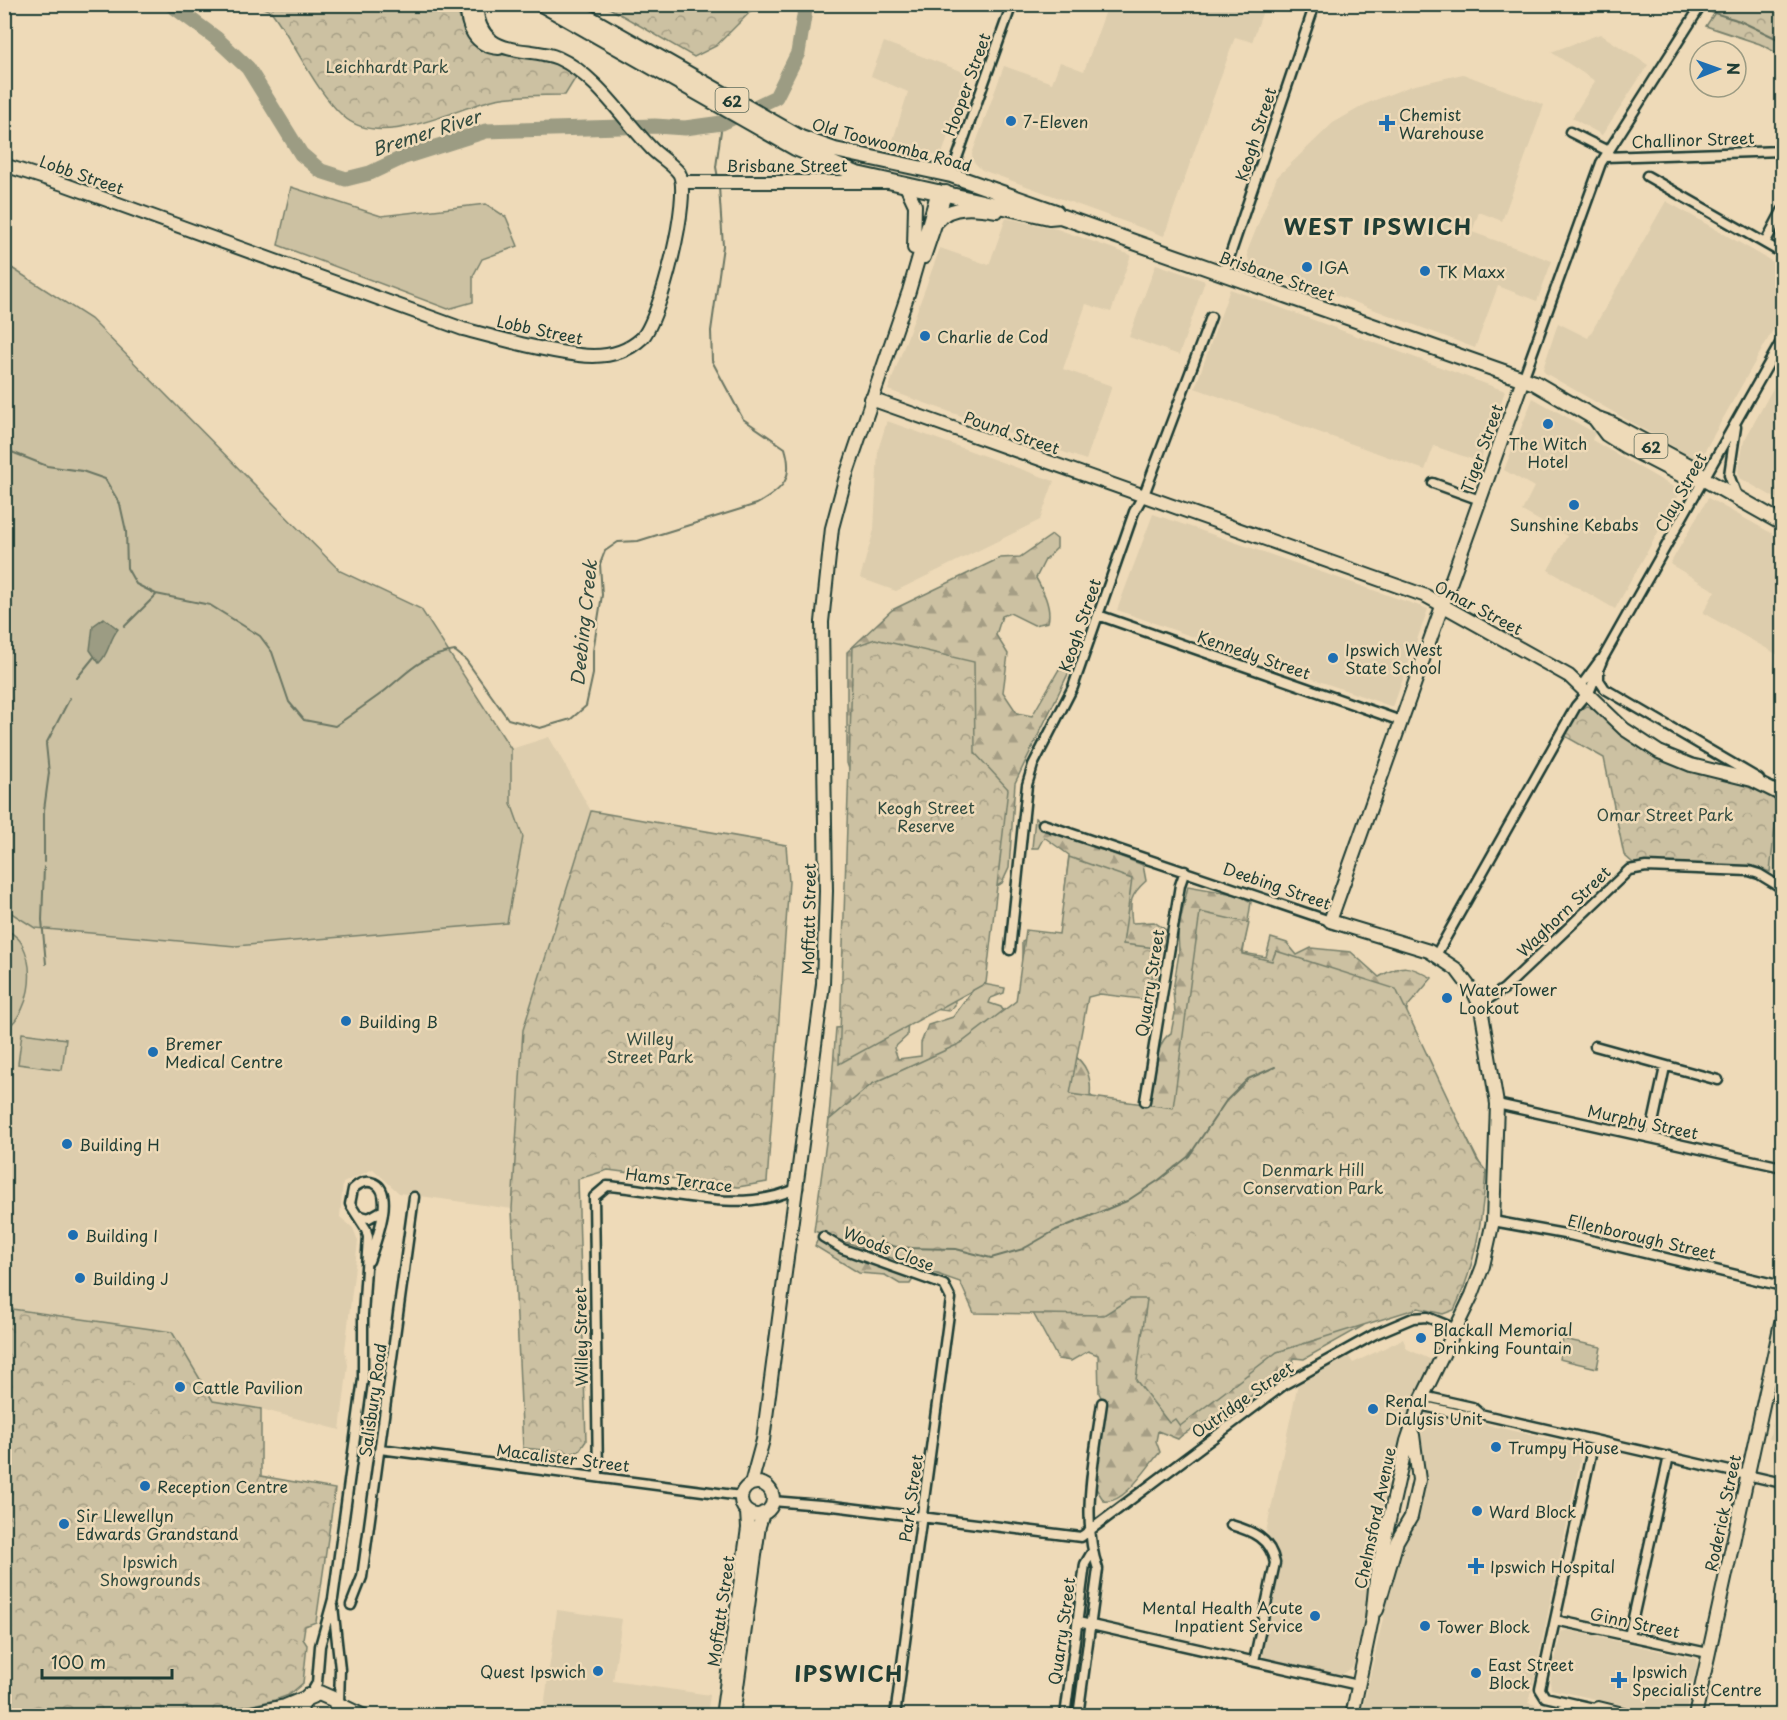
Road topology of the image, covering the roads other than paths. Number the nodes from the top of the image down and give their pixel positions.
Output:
1 (467, 4) edge
2 (477, 4) edge
3 (541, 4) edge
4 (565, 4) edge
5 (1012, 4) edge
6 (1315, 4) edge
7 (1702, 4) edge
8 (512, 49) junction
9 (662, 66) junction
10 (1570, 132) dead end
11 (798, 143) junction
12 (1782, 151) edge
13 (1606, 154) junction
14 (4, 165) edge
15 (951, 175) junction
16 (1647, 176) dead end
17 (682, 182) junction
18 (898, 183) junction
19 (942, 192) junction
20 (1019, 209) junction
21 (1782, 211) edge
22 (1060, 216) junction
23 (936, 224) junction
24 (1765, 243) junction
25 (1782, 253) edge
26 (1224, 273) junction
27 (909, 291) junction
28 (1211, 317) dead end
29 (1782, 340) edge
30 (1523, 379) junction
31 (871, 399) junction
32 (1737, 421) junction
33 (1704, 479) junction
34 (1433, 483) dead end
35 (1142, 496) junction
36 (1737, 497) junction
37 (1480, 500) junction
38 (1782, 523) edge
39 (1443, 604) junction
40 (1098, 615) junction
41 (1603, 658) junction
42 (1600, 668) junction
43 (1586, 690) junction
44 (1401, 721) junction
45 (1779, 793) edge
46 (1042, 824) dead end
47 (1185, 871) junction
48 (1782, 888) edge
49 (1330, 921) junction
50 (1010, 950) dead end
51 (1436, 955) junction
52 (1480, 1004) junction
53 (1595, 1046) dead end
54 (1665, 1067) junction
55 (1718, 1080) dead end
56 (1145, 1101) dead end
57 (1497, 1104) junction
58 (1650, 1137) junction
59 (1782, 1167) edge
60 (798, 1187) junction
61 (414, 1197) dead end
62 (594, 1197) joint
63 (382, 1210) junction
64 (357, 1215) junction
65 (1493, 1221) junction
66 (823, 1238) dead end
67 (367, 1267) junction
68 (944, 1285) joint
69 (1782, 1286) edge
70 (1782, 1318) edge
71 (1456, 1329) junction
72 (1780, 1347) edge
73 (1421, 1401) junction
74 (1102, 1403) dead end
75 (1413, 1425) junction
76 (763, 1440) junction
77 (1594, 1440) junction
78 (380, 1449) junction
79 (1669, 1456) junction
80 (1420, 1471) junction
81 (1748, 1474) junction
82 (598, 1476) junction
83 (1399, 1476) junction
84 (1782, 1483) edge
85 (751, 1484) junction
86 (768, 1487) junction
87 (741, 1496) junction
88 (772, 1502) junction
89 (747, 1512) junction
90 (764, 1513) junction
91 (922, 1518) junction
92 (1231, 1525) dead end
93 (1388, 1526) junction
94 (1406, 1526) junction
95 (1092, 1529) junction
96 (1092, 1552) junction
97 (333, 1599) junction
98 (351, 1605) dead end
99 (1372, 1616) junction
100 (1555, 1620) junction
101 (1078, 1622) junction
102 (1091, 1624) junction
103 (1629, 1636) junction
104 (320, 1652) junction
105 (1708, 1653) junction
106 (1254, 1661) junction
107 (338, 1662) junction
108 (1358, 1685) junction
109 (309, 1696) junction
110 (1561, 1701) junction
111 (339, 1708) edge
112 (1600, 1713) edge
113 (242, 1716) edge
114 (300, 1716) edge
115 (362, 1716) edge
116 (722, 1716) edge
117 (733, 1716) edge
118 (895, 1716) edge
119 (1065, 1716) edge
120 (1078, 1716) edge
121 (1352, 1716) edge
122 (1569, 1716) edge
123 (1627, 1716) edge
124 (1695, 1716) edge

1 - 8 main road
2 - 8 main road
3 - 9 main road, Old Toowoomba Road / 62
4 - 9 main road, Old Toowoomba Road / 62
5 - 15 street, Hooper Street
6 - 26 street, Keogh Street
7 - 13 street, Tiger Street
8 - 17 main road
9 - 11 main road, Old Toowoomba Road / 62
10 - 13 street
11 - 15 main road, Old Toowoomba Road / 62
11 - 18 main road, Old Toowoomba Road / 62
12 - 13 street, Challinor Street
13 - 30 street, Tiger Street
14 - 17 main road, Lobb Street
15 - 19 main road, Hooper Street
15 - 22 main road, Old Toowoomba Road / 62
16 - 24 street
17 - 18 main road, Brisbane Street
18 - 19 main road, Old Toowoomba Road / 62
18 - 27 main road
19 - 20 main road, Brisbane Street / 62
19 - 23 main road, Hooper Street
19 - 27 main road, Hooper Street
20 - 22 main road, Brisbane Street / 62
20 - 23 main road
21 - 24 street
22 - 26 main road, Brisbane Street / 62
23 - 27 main road, Hooper Street
24 - 25 street
26 - 30 main road, Brisbane Street / 62
27 - 31 main road, Hooper Street
28 - 35 street, Keogh Street
29 - 32 street, Clay Street
30 - 33 main road, Brisbane Street / 62
30 - 37 main road, Tiger Street
31 - 35 main road, Pound Street
31 - 60 main road, Moffatt Street
32 - 33 street, Clay Street
32 - 36 street
33 - 36 main road, Brisbane Street / 62
33 - 41 street, Clay Street
34 - 37 street
35 - 39 main road, Omar Street
35 - 40 street, Keogh Street
36 - 38 main road, Brisbane Street / 62
37 - 39 main road, Tiger Street
39 - 43 main road, Omar Street
39 - 44 main road, Tiger Street
40 - 44 street, Kennedy Street
40 - 50 street, Keogh Street
41 - 42 street, Clay Street
41 - 43 street, Clay Street
42 - 43 street, Clay Street
42 - 45 street, Omar Street
43 - 45 main road, Omar Street
43 - 51 street, Clay Street
44 - 49 main road, Tiger Street
46 - 47 street, Deebing Street
47 - 49 street, Deebing Street
47 - 56 street, Quarry Street
48 - 52 street, Waghorn Street
49 - 51 main road, Deebing Street
51 - 52 main road, Deebing Street
52 - 57 main road, Chelmsford Avenue
53 - 54 street
54 - 55 street
54 - 58 street
57 - 58 street, Murphy Street
57 - 65 main road, Chelmsford Avenue
58 - 59 street, Murphy Street
60 - 62 street, Hams Terrace
60 - 76 main road, Moffatt Street
61 - 78 street, Salisbury Road
62 - 82 street, Willey Street
63 - 64 street
63 - 64 street
63 - 67 street
64 - 67 street, Salisbury Road
65 - 69 street, Ellenborough Street
65 - 71 main road, Chelmsford Avenue
66 - 68 street, Woods Close
67 - 97 street, Salisbury Road
68 - 91 street, Park Street
70 - 72 main road, Roderick Street
71 - 73 main road, Chelmsford Avenue
71 - 95 street, Outridge Street
72 - 81 main road, Roderick Street
73 - 75 main road, Chelmsford Avenue
73 - 77 street
74 - 95 street, Quarry Street
75 - 80 main road, Chelmsford Avenue
75 - 83 main road, Chelmsford Avenue
76 - 85 main road, Moffatt Street
76 - 86 main road, Moffatt Street
77 - 79 street
77 - 100 street
78 - 82 street, Macalister Street
78 - 98 street, Salisbury Road
79 - 81 street
79 - 103 street
80 - 83 main road
80 - 94 main road, Chelmsford Avenue
81 - 84 street
81 - 105 main road, Roderick Street
82 - 87 street, Macalister Street
83 - 93 main road, Chelmsford Avenue
85 - 86 main road
85 - 87 main road
86 - 88 main road
87 - 89 main road
88 - 90 main road
88 - 91 street
89 - 90 main road
89 - 116 main road, Moffatt Street
90 - 117 main road, Moffatt Street
91 - 95 street
91 - 118 street, Park Street
92 - 106 street
93 - 94 main road
93 - 99 main road, Chelmsford Avenue
94 - 99 main road, Chelmsford Avenue
95 - 96 street, Quarry Street
96 - 101 street, Quarry Street
96 - 102 street, Quarry Street
97 - 104 street, Salisbury Road
97 - 107 street, Salisbury Road
99 - 108 main road, Chelmsford Avenue
100 - 103 street, Ginn Street
100 - 110 street
101 - 102 street
101 - 119 street, Quarry Street
102 - 106 street
102 - 120 street, Quarry Street
103 - 105 street, Ginn Street
104 - 107 street
104 - 109 street, Salisbury Road
105 - 124 main road, Roderick Street
106 - 108 street
107 - 111 street, Salisbury Road
108 - 121 main road, Chelmsford Avenue
109 - 111 main road
109 - 113 main road
109 - 114 main road
110 - 112 street
110 - 122 street
111 - 115 main road
112 - 123 main road

